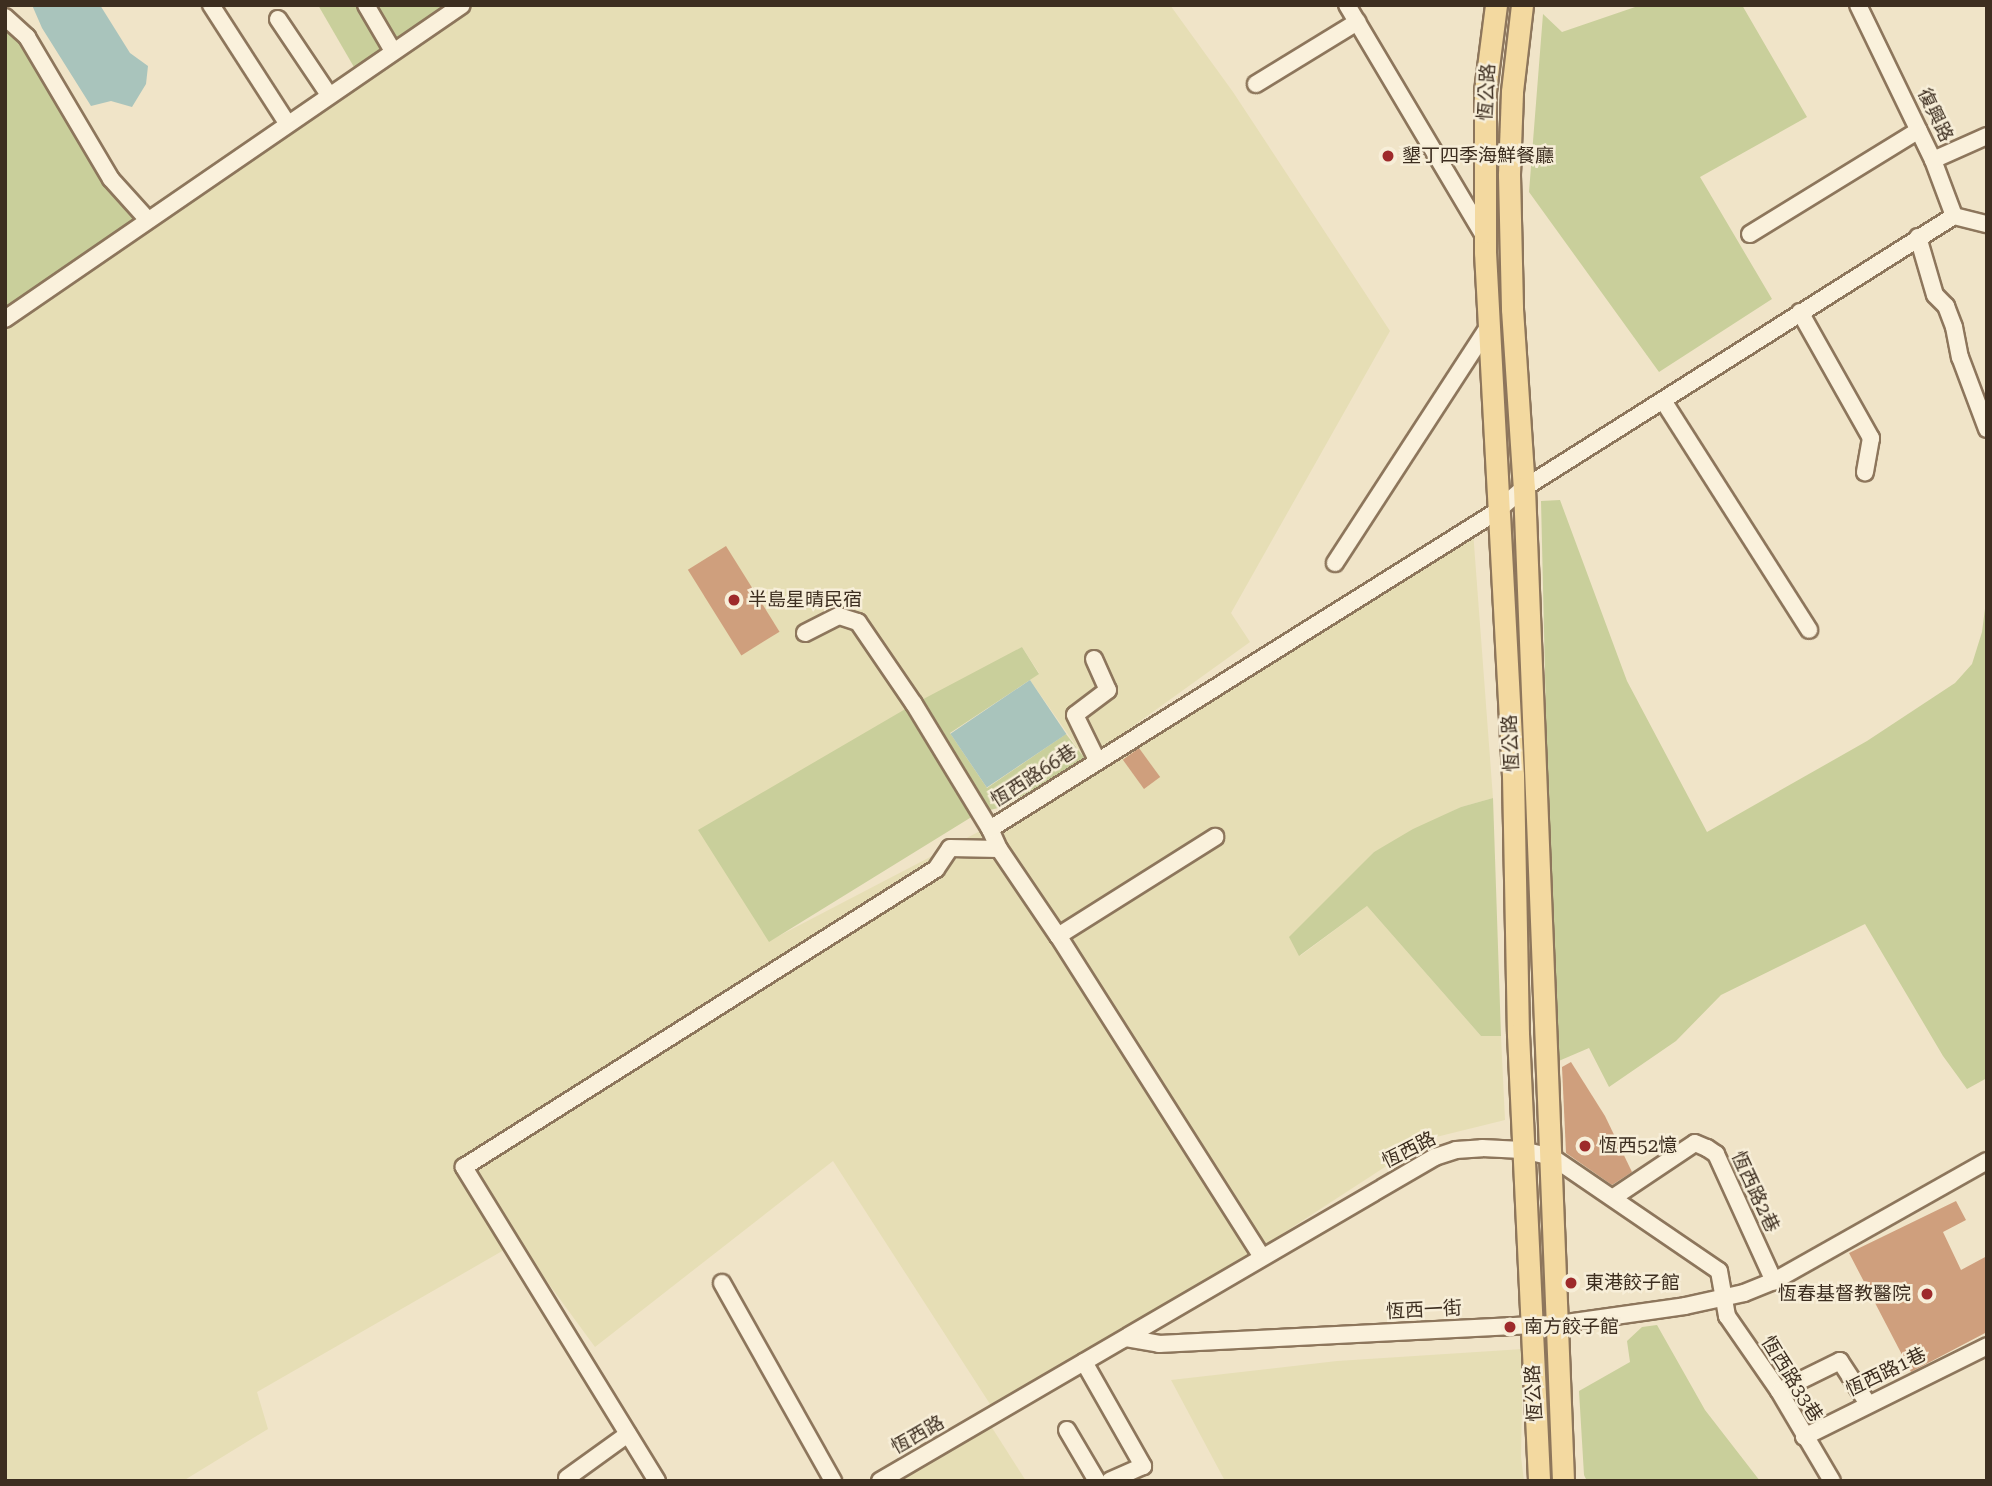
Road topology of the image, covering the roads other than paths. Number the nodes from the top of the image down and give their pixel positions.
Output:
1 (211, 5) edge
2 (366, 5) edge
3 (463, 5) edge
4 (1347, 5) edge
5 (1496, 5) edge
6 (1522, 5) edge
7 (1858, 5) edge
8 (5, 17) edge
9 (278, 19) dead end
10 (1357, 22) junction
11 (393, 51) junction
12 (1256, 84) dead end
13 (329, 95) junction
14 (287, 123) junction
15 (1919, 130) junction
16 (1987, 136) edge
17 (1933, 160) junction
18 (1954, 216) junction
19 (148, 220) junction
20 (1987, 223) edge
21 (1750, 234) dead end
22 (1485, 237) junction
23 (1918, 237) junction
24 (1800, 312) junction
25 (5, 319) edge
26 (1488, 327) junction
27 (1664, 402) junction
28 (1987, 429) edge
29 (1866, 472) dead end
30 (1524, 488) junction
31 (1496, 512) junction
32 (1335, 562) dead end
33 (1809, 630) dead end
34 (805, 633) dead end
35 (1094, 659) dead end
36 (1097, 760) junction
37 (990, 829) junction
38 (1216, 836) dead end
39 (999, 849) junction
40 (1058, 936) junction
41 (1522, 1150) junction
42 (1552, 1157) junction
43 (1987, 1161) edge
44 (1614, 1197) junction
45 (1262, 1258) junction
46 (1773, 1281) junction
47 (722, 1283) dead end
48 (1724, 1297) junction
49 (1559, 1324) junction
50 (1531, 1325) junction
51 (1126, 1338) junction
52 (1987, 1346) edge
53 (1084, 1362) junction
54 (1779, 1391) junction
55 (1867, 1404) junction
56 (1067, 1430) dead end
57 (628, 1434) junction
58 (1804, 1437) junction
59 (1143, 1466) junction
60 (567, 1478) dead end
61 (657, 1481) edge
62 (833, 1481) edge
63 (880, 1481) edge
64 (1097, 1481) edge
65 (1110, 1481) edge
66 (1152, 1481) edge
67 (1539, 1481) edge
68 (1563, 1481) edge
69 (1832, 1481) edge

1 - 14 street
2 - 11 street
3 - 11 street
4 - 10 street
5 - 22 main road, 恆公路
6 - 30 main road, 恆公路
7 - 15 street, 復興路
8 - 19 street
9 - 13 street
10 - 12 street
10 - 22 street
11 - 13 street
13 - 14 street
14 - 19 street
15 - 17 street, 復興路
15 - 21 street
16 - 17 street
17 - 18 street, 復興路
18 - 20 street
18 - 23 street, 恆西路66巷
19 - 25 street
22 - 26 main road, 恆公路
23 - 24 street, 恆西路66巷
23 - 28 street
24 - 27 street, 恆西路66巷
24 - 29 street
26 - 31 main road, 恆公路
26 - 32 street
27 - 30 street, 恆西路66巷
27 - 33 street
30 - 31 street, 恆西路66巷
30 - 42 main road, 恆公路
31 - 36 street, 恆西路66巷
31 - 41 main road, 恆公路
34 - 37 street
35 - 36 street
36 - 37 street, 恆西路66巷
37 - 39 street, 恆西路66巷
38 - 40 street
39 - 40 street, 恆西路66巷
39 - 57 street
40 - 45 street, 恆西路66巷
41 - 42 street, 恆西路
41 - 45 street, 恆西路
41 - 50 main road, 恆公路
42 - 44 street, 恆西路
42 - 49 main road, 恆公路
43 - 46 street
44 - 46 street, 恆西路2巷
44 - 48 street, 恆西路
45 - 51 street, 恆西路
46 - 48 street
47 - 62 street
48 - 49 street, 恆西一街
48 - 54 street, 恆西路33巷
49 - 50 street, 恆西一街
49 - 68 main road, 恆公路
50 - 51 street, 恆西一街
50 - 67 main road, 恆公路
51 - 53 street, 恆西路
52 - 55 street, 恆西路1巷
53 - 59 street
53 - 63 street, 恆西路
54 - 55 street
54 - 58 street, 恆西路33巷
55 - 58 street, 恆西路1巷
56 - 64 street
57 - 60 street
57 - 61 street
58 - 69 street, 恆西路33巷
59 - 65 street
59 - 66 street

